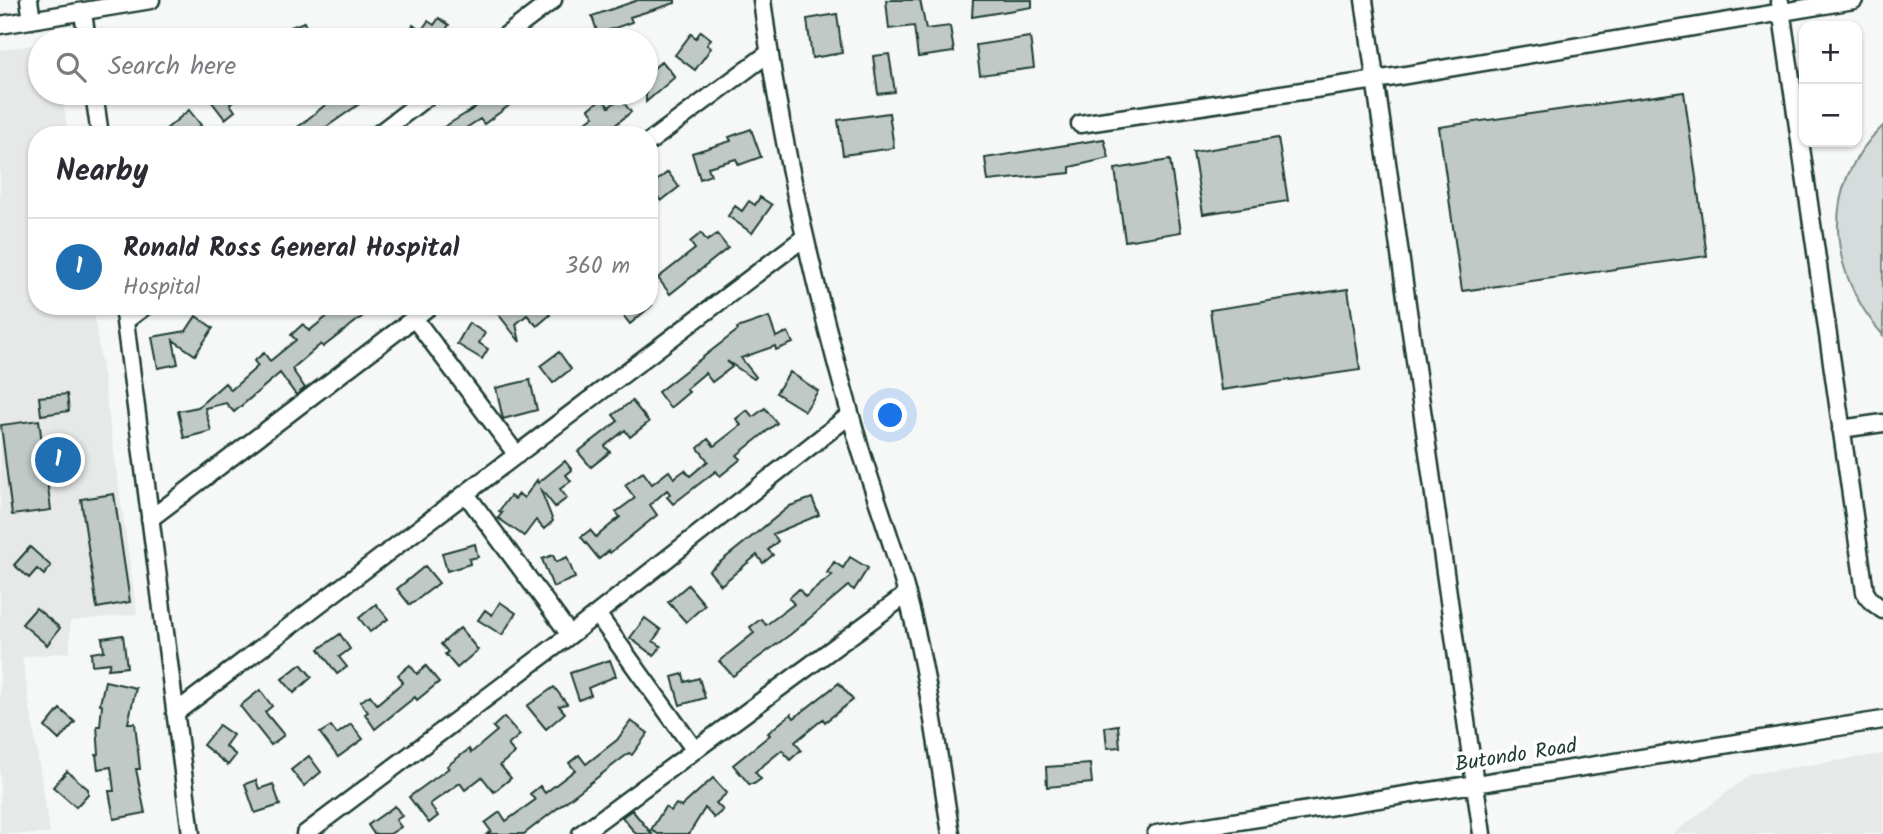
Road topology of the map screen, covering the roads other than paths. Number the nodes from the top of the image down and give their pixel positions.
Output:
1 (151, 0) edge
2 (553, 0) edge
3 (762, 0) edge
4 (1364, 0) edge
5 (1854, 0) edge
6 (1781, 5) edge
7 (27, 7) edge
8 (83, 13) junction
9 (0, 24) edge
10 (85, 28) edge
11 (516, 28) edge
12 (769, 53) junction
13 (1376, 80) junction
14 (96, 105) edge
15 (416, 105) edge
16 (1080, 124) dead end
17 (99, 126) edge
18 (389, 126) edge
19 (658, 135) edge
20 (805, 237) junction
21 (124, 315) edge
22 (417, 315) edge
23 (414, 317) junction
24 (850, 415) junction
25 (1883, 424) edge
26 (1841, 429) junction
27 (517, 455) junction
28 (466, 494) junction
29 (150, 519) junction
30 (907, 594) junction
31 (1883, 610) edge
32 (597, 614) junction
33 (570, 635) junction
34 (175, 713) junction
35 (1883, 720) edge
36 (694, 749) junction
37 (1474, 784) junction
38 (1176, 833) edge
39 (191, 834) edge
40 (305, 834) edge
41 (581, 834) edge
42 (951, 834) edge
43 (1156, 834) edge
44 (1482, 834) edge

1 - 8 street
2 - 11 street
3 - 12 street
4 - 13 street
5 - 6 street
6 - 13 street
6 - 26 street
7 - 8 street
7 - 9 street
8 - 10 street
12 - 19 street
12 - 20 street
13 - 16 street
13 - 37 street
14 - 17 street
15 - 18 street
20 - 24 street
20 - 27 street
21 - 29 street
22 - 23 street
23 - 27 street
23 - 29 street
24 - 30 street
24 - 32 street
25 - 26 street
26 - 31 street
27 - 28 street
28 - 33 street
28 - 34 street
29 - 34 street
30 - 36 street
30 - 42 street
32 - 33 street
32 - 36 street
33 - 40 street
34 - 39 street
35 - 37 street, Butondo Road
36 - 41 street
37 - 38 street, Butondo Road
37 - 44 street
38 - 43 street, Butondo Road

